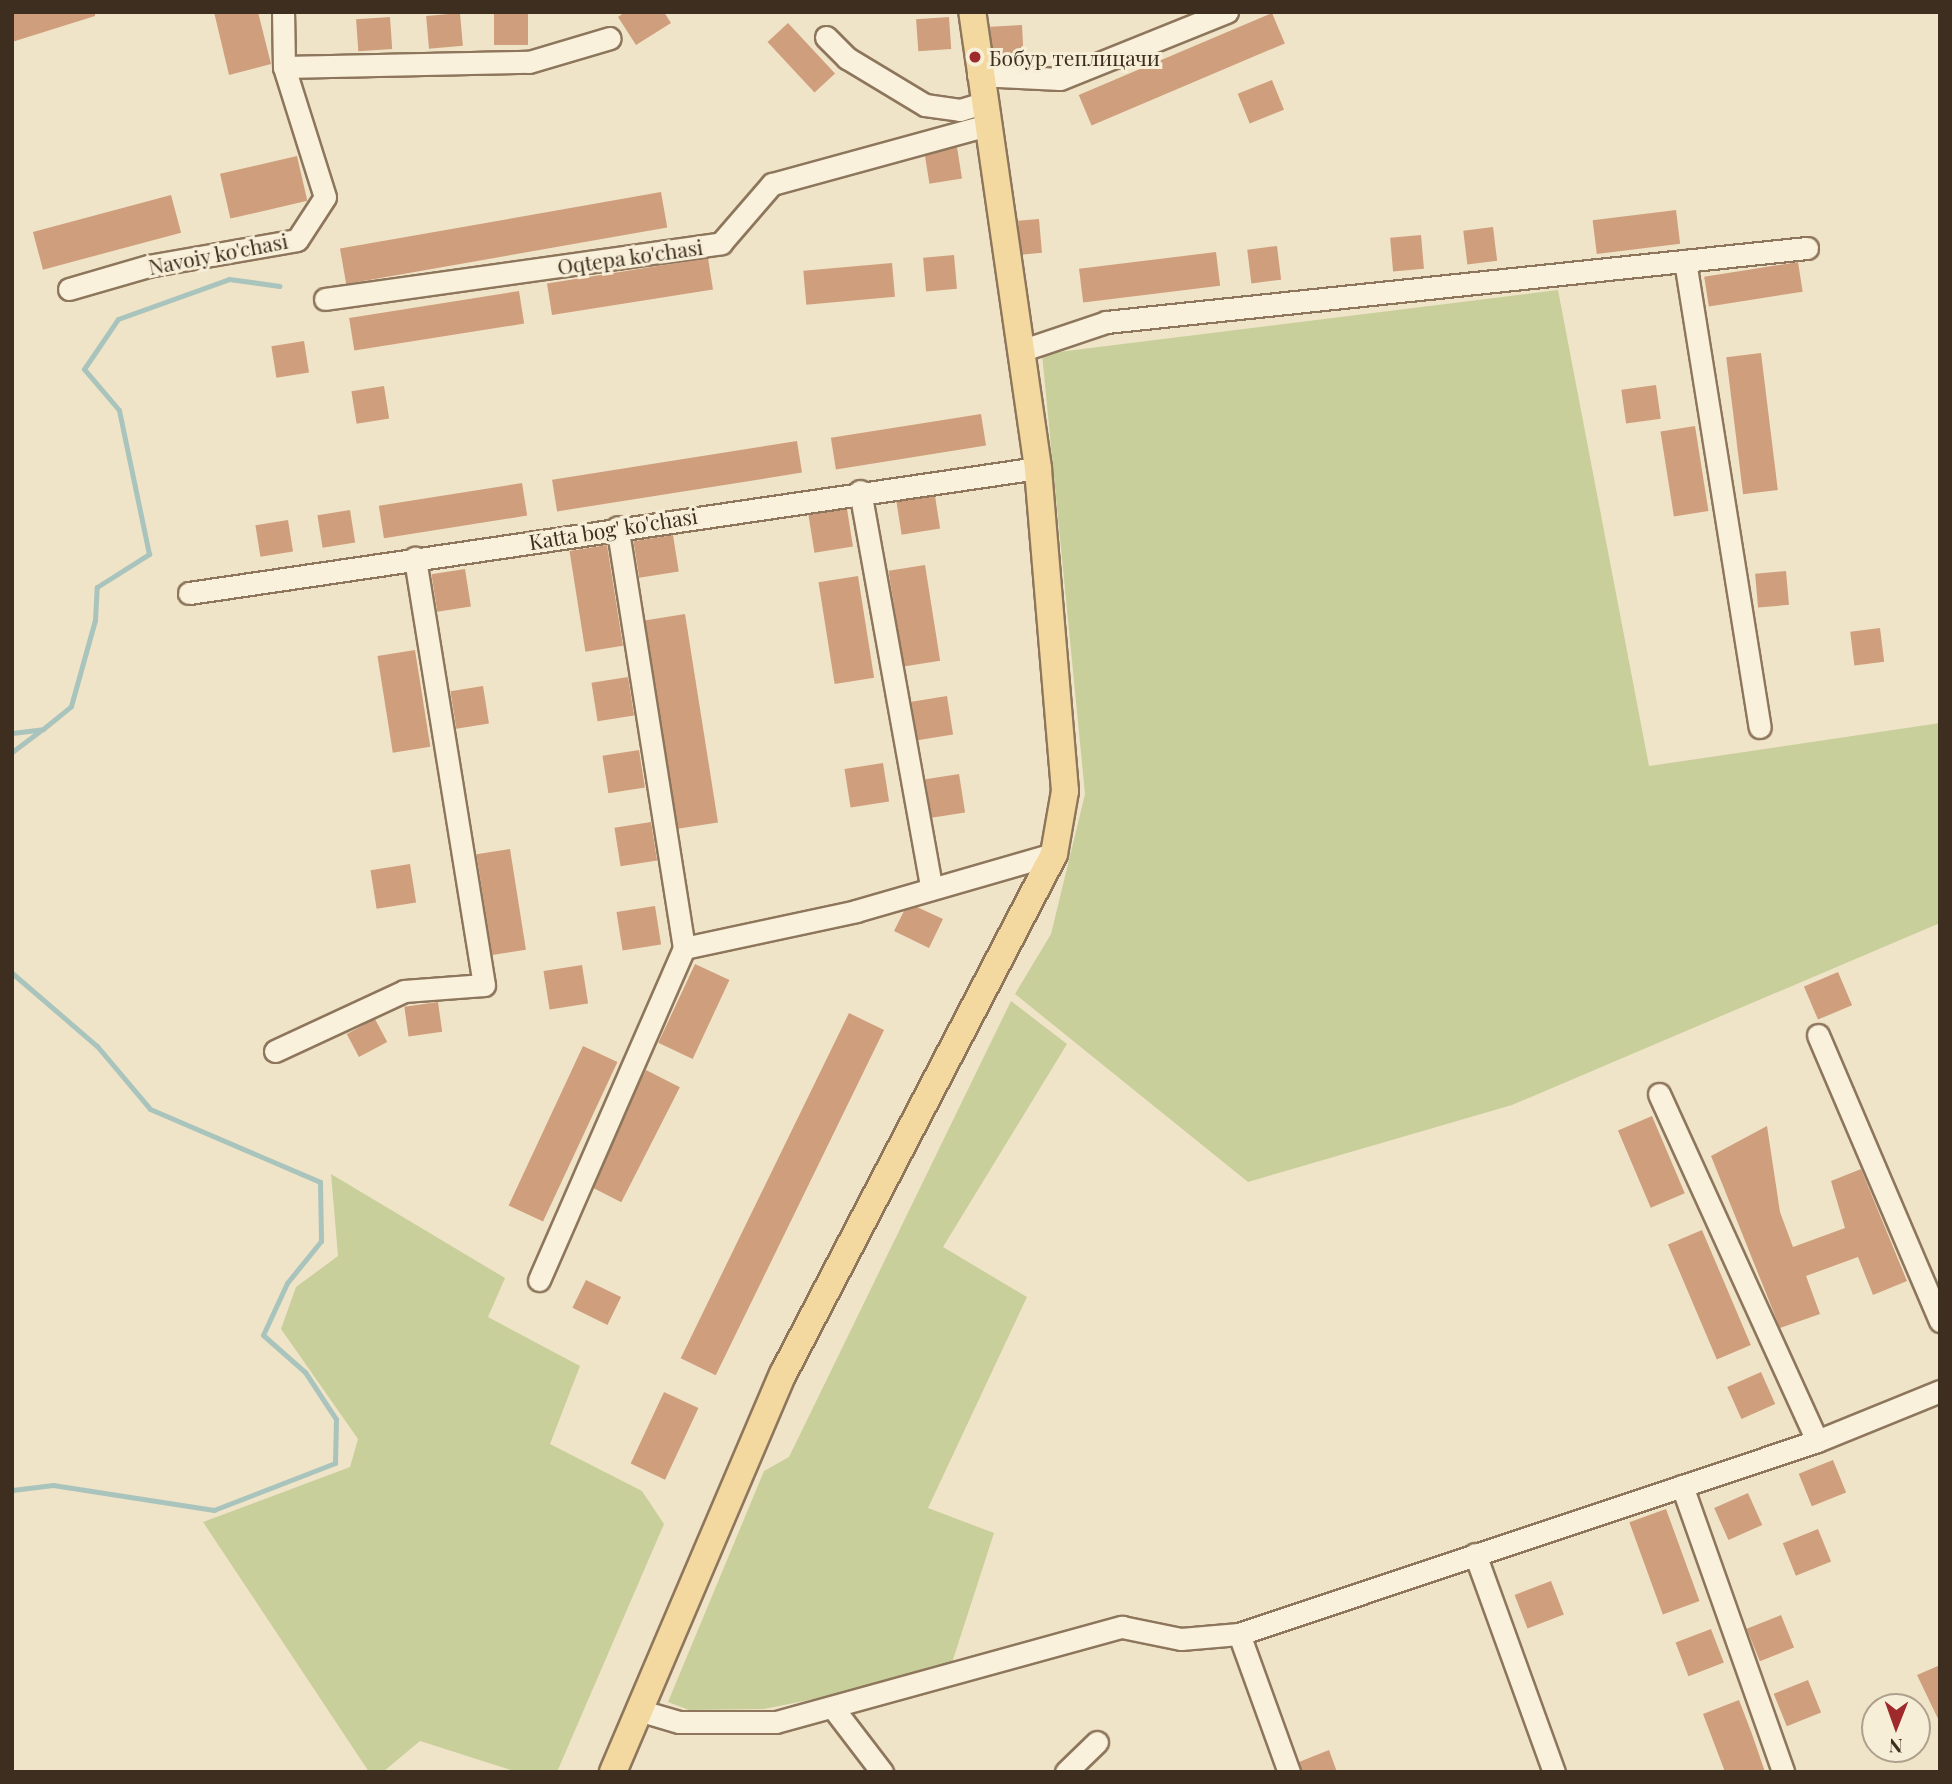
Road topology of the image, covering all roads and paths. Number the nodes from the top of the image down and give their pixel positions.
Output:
1 (283, 12) edge
2 (972, 12) edge
3 (1227, 12) edge
4 (827, 37) dead end
5 (610, 38) dead end
6 (284, 67) junction
7 (978, 75) junction
8 (986, 114) junction
9 (1807, 248) dead end
10 (1685, 261) junction
11 (69, 289) dead end
12 (325, 299) dead end
13 (1023, 350) junction
14 (1038, 468) junction
15 (860, 491) junction
16 (617, 527) junction
17 (415, 558) junction
18 (189, 593) dead end
19 (1760, 727) dead end
20 (1054, 854) junction
21 (931, 886) junction
22 (684, 948) junction
23 (1818, 1035) dead end
24 (275, 1051) dead end
25 (1659, 1094) dead end
26 (539, 1280) dead end
27 (1940, 1321) edge
28 (1940, 1391) edge
29 (1818, 1441) junction
30 (1682, 1486) junction
31 (1475, 1554) junction
32 (1239, 1634) junction
33 (833, 1708) junction
34 (638, 1710) junction
35 (1097, 1742) dead end
36 (613, 1772) edge
37 (881, 1772) edge
38 (1066, 1772) edge
39 (1289, 1772) edge
40 (1554, 1772) edge
41 (1783, 1772) edge

1 - 6 street, Navoiy ko'chasi
2 - 7 main road
3 - 7 street
4 - 8 street
5 - 6 street
6 - 11 street, Navoiy ko'chasi
7 - 8 main road
8 - 12 street, Oqtepa ko'chasi
8 - 13 main road
9 - 10 street
10 - 13 street
10 - 19 street
13 - 14 main road
14 - 15 street, Katta bog' ko'chasi
14 - 20 main road
15 - 16 street, Katta bog' ko'chasi
15 - 21 street
16 - 17 street, Katta bog' ko'chasi
16 - 22 street
17 - 18 street, Katta bog' ko'chasi
17 - 24 street
20 - 21 street
20 - 34 main road
21 - 22 street
22 - 26 street
23 - 27 street
25 - 29 street
28 - 29 street
29 - 30 street
30 - 31 street
30 - 41 street
31 - 32 street
31 - 40 street
32 - 33 street
32 - 39 street
33 - 34 street
33 - 37 street
34 - 36 main road
35 - 38 street

